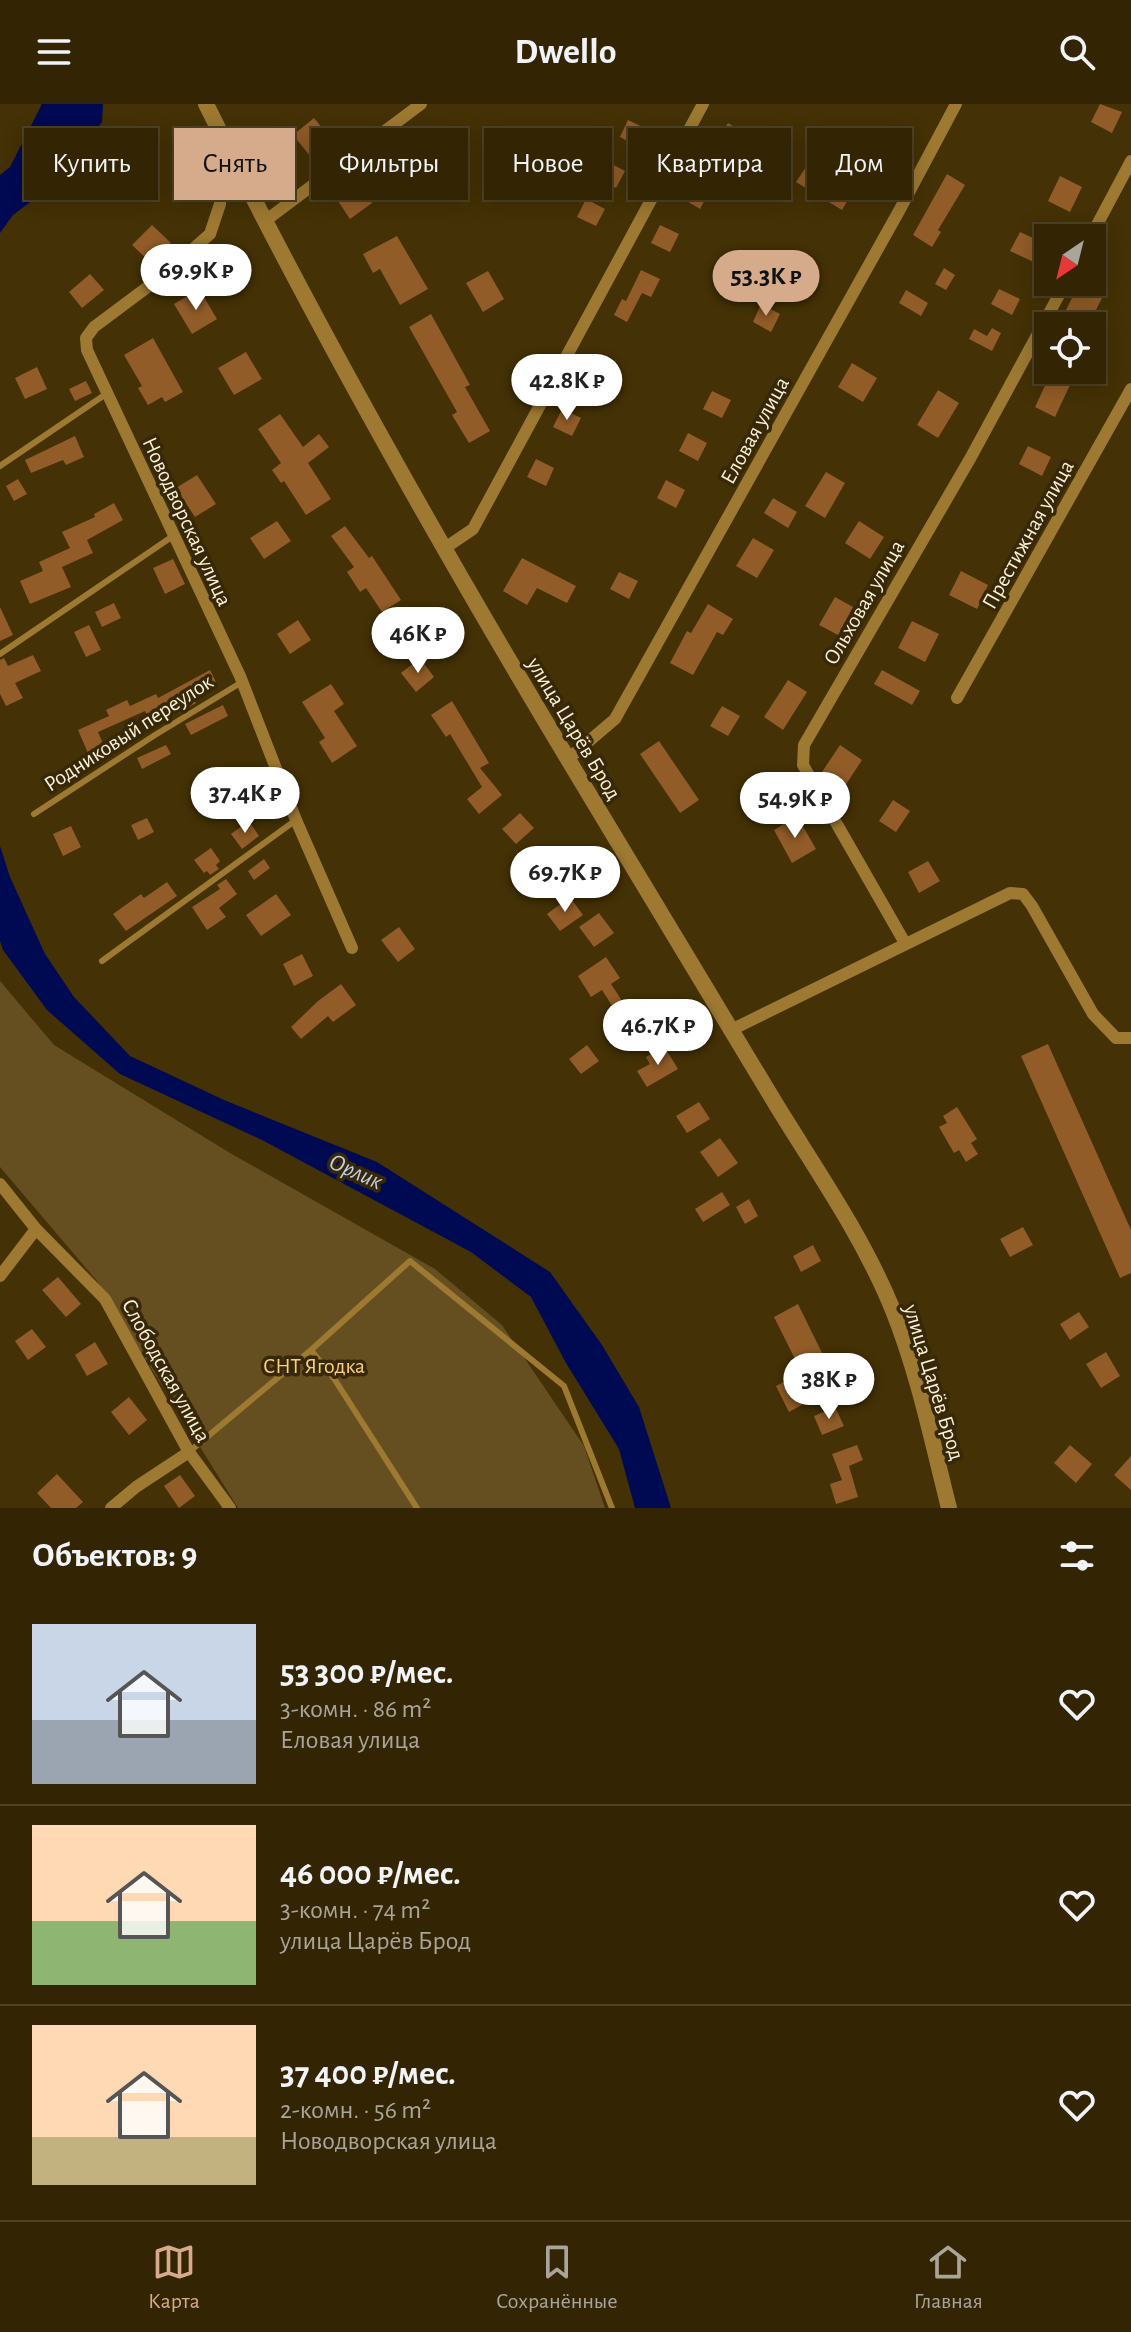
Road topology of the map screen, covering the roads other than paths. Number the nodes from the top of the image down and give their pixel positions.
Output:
1 (206, 104) edge
2 (421, 104) edge
3 (703, 104) edge
4 (956, 104) edge
5 (218, 128) edge
6 (1131, 161) edge
7 (220, 200) edge
8 (254, 200) edge
9 (265, 221) junction
10 (1097, 224) edge
11 (1058, 296) edge
12 (1131, 389) edge
13 (106, 394) junction
14 (0, 466) edge
15 (173, 536) junction
16 (445, 548) junction
17 (0, 654) edge
18 (242, 682) junction
19 (957, 698) dead end
20 (568, 759) junction
21 (34, 814) dead end
22 (296, 820) junction
23 (905, 943) junction
24 (352, 948) dead end
25 (102, 961) dead end
26 (731, 1030) junction
27 (1131, 1038) edge
28 (0, 1184) edge
29 (36, 1229) junction
30 (0, 1276) edge
31 (311, 1350) junction
32 (189, 1452) junction
33 (111, 1508) edge
34 (230, 1508) edge
35 (417, 1508) edge
36 (612, 1508) edge
37 (949, 1508) edge

1 - 5 street, улица Царёв Брод
2 - 9 street
3 - 16 street
4 - 20 street, Еловая улица
6 - 10 street
7 - 13 street, Новодворская улица
8 - 9 street, улица Царёв Брод
9 - 16 street, улица Царёв Брод
11 - 23 street, Ольховая улица
12 - 19 street, Престижная улица
13 - 14 lane
13 - 15 street, Новодворская улица
15 - 17 lane
15 - 18 street, Новодворская улица
16 - 20 street, улица Царёв Брод
18 - 21 lane, Родниковый переулок
18 - 22 street, Новодворская улица
20 - 26 street, улица Царёв Брод
22 - 24 street, Новодворская улица
22 - 25 lane
23 - 26 street
23 - 27 street
26 - 37 street, улица Царёв Брод
28 - 29 street, Слободская улица
29 - 30 street
29 - 32 street, Слободская улица
31 - 32 lane
31 - 35 lane
31 - 36 lane
32 - 33 street
32 - 34 street, Слободская улица

